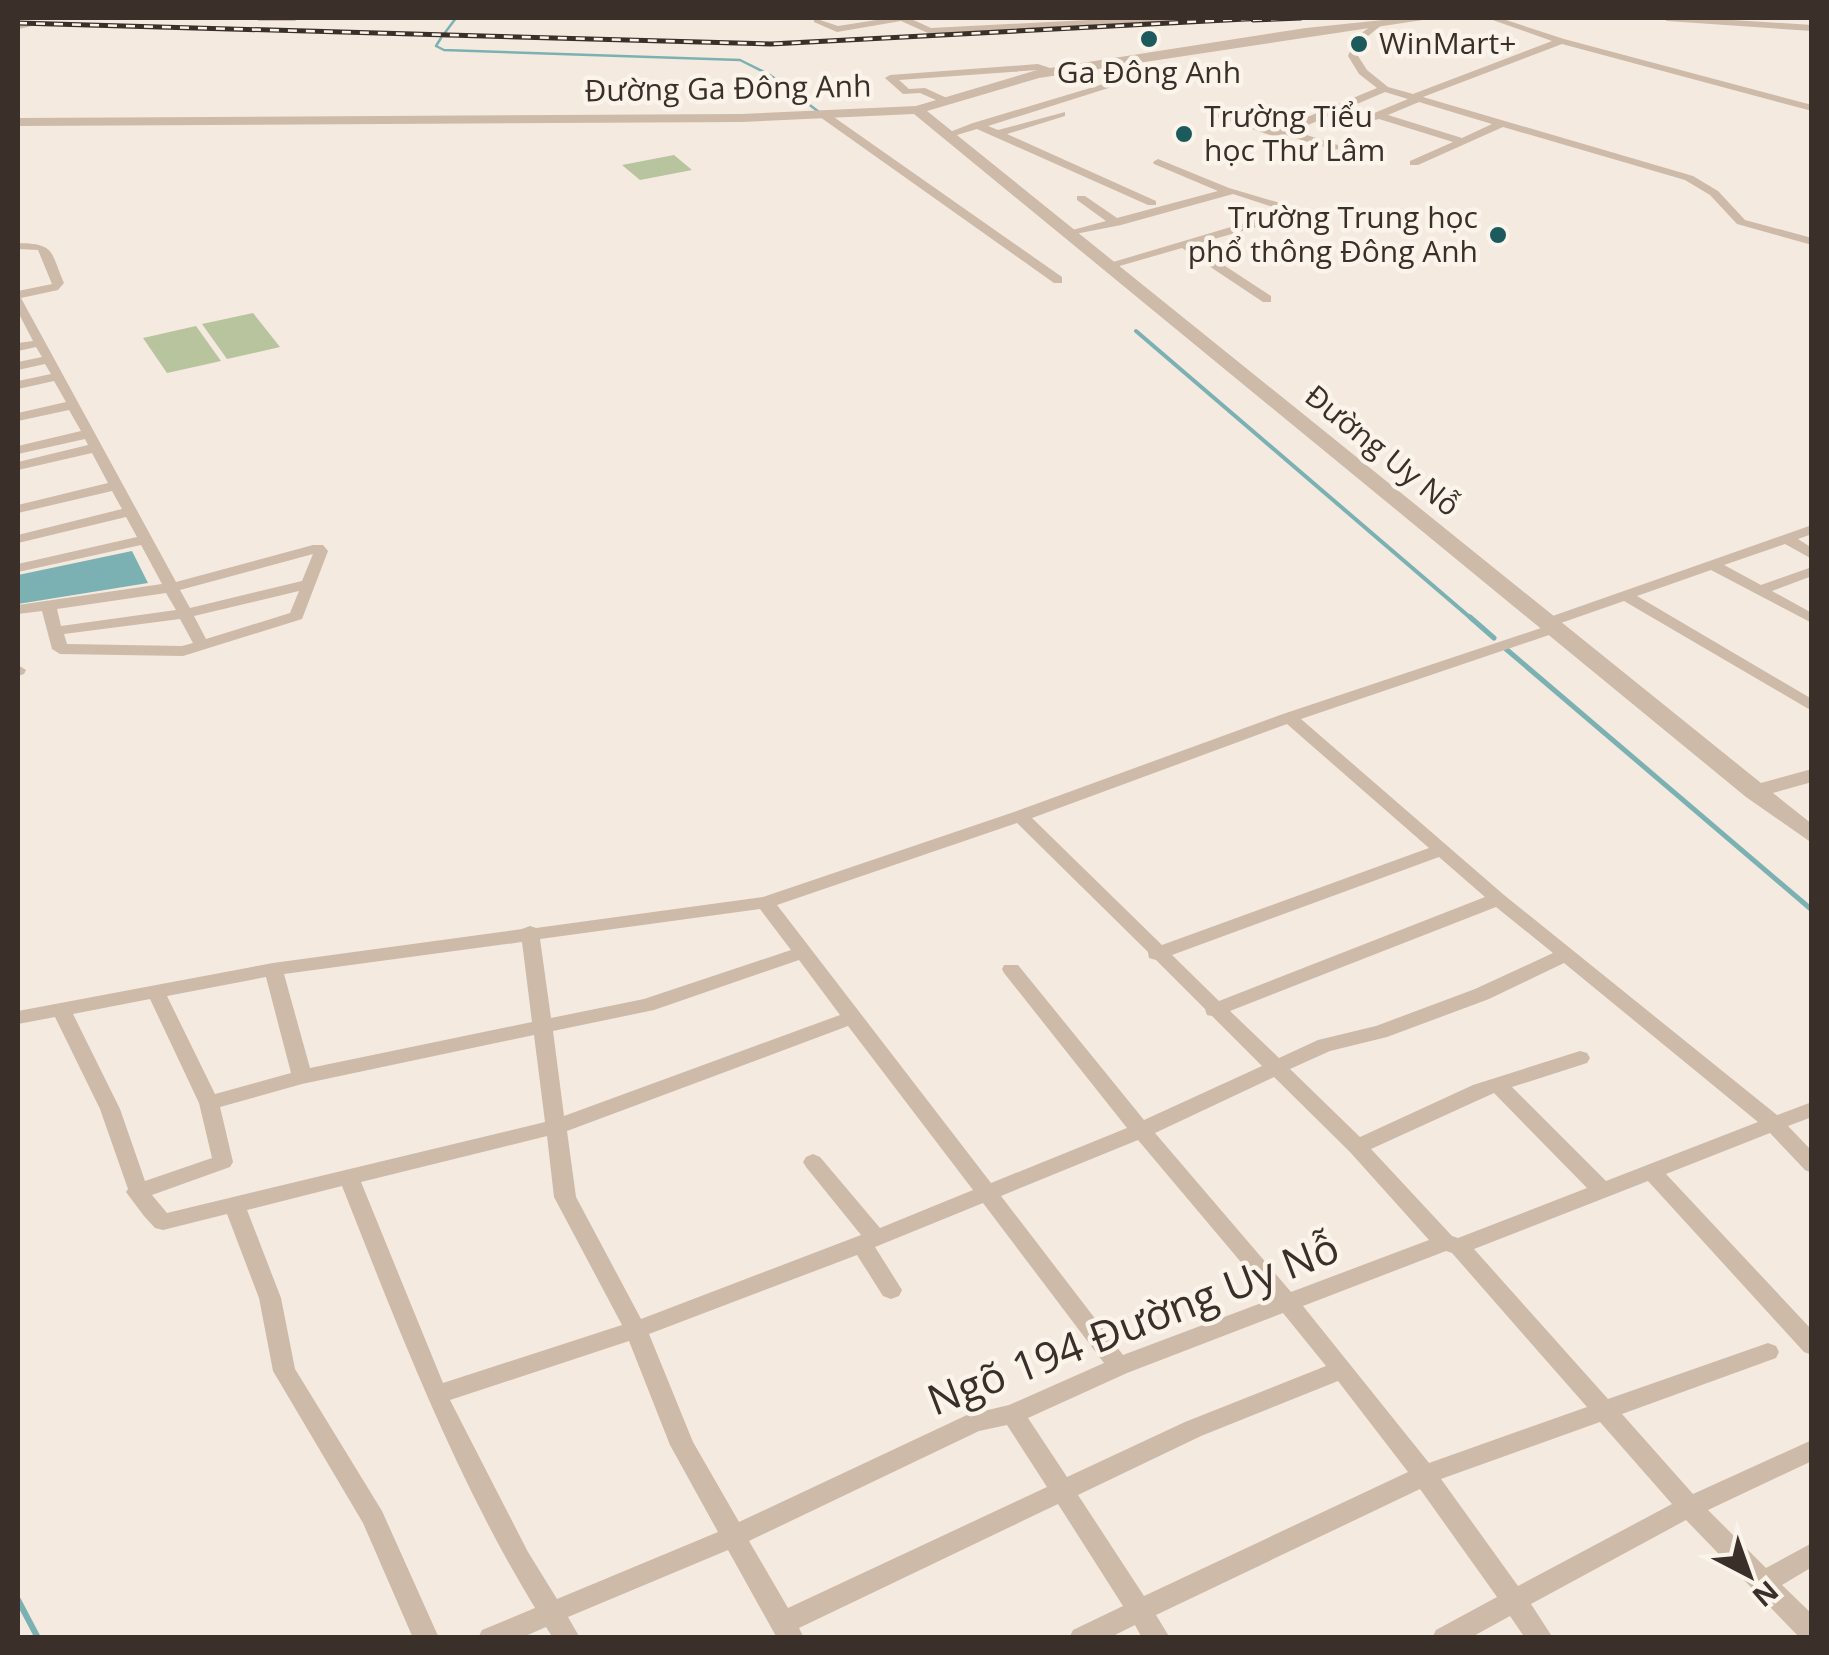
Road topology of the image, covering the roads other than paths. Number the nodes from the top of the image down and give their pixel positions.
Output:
1 (260, 18) edge
2 (295, 18) edge
3 (903, 18) edge
4 (935, 18) edge
5 (988, 18) edge
6 (1028, 18) edge
7 (1171, 18) edge
8 (1430, 18) edge
9 (1492, 18) edge
10 (1667, 18) edge
11 (816, 20) dead end
12 (1378, 24) junction
13 (1037, 25) junction
14 (1004, 28) junction
15 (1812, 28) edge
16 (969, 30) junction
17 (1561, 41) junction
18 (1054, 71) junction
19 (1151, 73) dead end
20 (1384, 89) junction
21 (1415, 98) junction
22 (945, 101) junction
23 (1812, 108) edge
24 (917, 110) junction
25 (1061, 114) dead end
26 (1213, 114) dead end
27 (824, 115) junction
28 (1378, 115) junction
29 (18, 122) edge
30 (1503, 123) junction
31 (1359, 124) dead end
32 (977, 125) junction
33 (1284, 131) junction
34 (947, 134) junction
35 (996, 134) junction
36 (1462, 141) junction
37 (1334, 147) dead end
38 (1158, 162) dead end
39 (1414, 164) dead end
40 (1228, 191) junction
41 (1082, 198) dead end
42 (1152, 203) dead end
43 (1117, 222) junction
44 (1069, 234) junction
45 (1812, 242) edge
46 (18, 246) edge
47 (1186, 246) junction
48 (1108, 266) junction
49 (1058, 280) dead end
50 (18, 298) edge
51 (1267, 299) dead end
52 (24, 326) edge
53 (40, 343) junction
54 (18, 348) edge
55 (48, 360) junction
56 (18, 366) edge
57 (58, 376) junction
58 (18, 385) edge
59 (72, 405) junction
60 (18, 417) edge
61 (88, 434) junction
62 (95, 448) junction
63 (18, 450) edge
64 (18, 466) edge
65 (115, 486) junction
66 (18, 509) edge
67 (129, 512) junction
68 (1812, 529) edge
69 (1786, 538) junction
70 (18, 539) edge
71 (143, 540) junction
72 (1812, 555) edge
73 (1711, 564) junction
74 (18, 568) edge
75 (1812, 572) edge
76 (309, 584) junction
77 (169, 588) junction
78 (1761, 590) junction
79 (1625, 595) junction
80 (48, 605) junction
81 (18, 610) edge
82 (184, 614) junction
83 (1812, 619) edge
84 (1552, 625) junction
85 (55, 631) junction
86 (202, 646) junction
87 (1812, 706) edge
88 (1289, 718) junction
89 (1812, 775) edge
90 (1754, 792) junction
91 (1020, 816) junction
92 (1812, 836) edge
93 (1441, 850) junction
94 (1498, 899) junction
95 (765, 903) junction
96 (530, 932) junction
97 (801, 953) junction
98 (1156, 954) junction
99 (1567, 954) junction
100 (274, 969) junction
101 (1011, 969) dead end
102 (156, 992) junction
103 (61, 1009) junction
104 (1214, 1010) junction
105 (18, 1018) edge
106 (850, 1018) junction
107 (542, 1026) junction
108 (1580, 1058) dead end
109 (1272, 1068) junction
110 (302, 1077) junction
111 (1497, 1084) junction
112 (209, 1103) junction
113 (1812, 1109) edge
114 (1773, 1123) junction
115 (555, 1127) junction
116 (1142, 1130) junction
117 (1356, 1147) junction
118 (813, 1162) dead end
119 (1812, 1165) edge
120 (1650, 1170) junction
121 (350, 1180) junction
122 (1600, 1188) junction
123 (137, 1192) junction
124 (988, 1194) junction
125 (235, 1207) junction
126 (869, 1241) junction
127 (1452, 1244) junction
128 (891, 1290) dead end
129 (1286, 1302) junction
130 (636, 1330) junction
131 (1812, 1346) edge
132 (1768, 1352) dead end
133 (1120, 1366) junction
134 (1342, 1368) junction
135 (436, 1395) junction
136 (1609, 1412) junction
137 (1013, 1414) junction
138 (1812, 1450) edge
139 (1425, 1476) junction
140 (1062, 1489) junction
141 (1689, 1506) junction
142 (732, 1538) junction
143 (1812, 1554) edge
144 (1763, 1582) junction
145 (1516, 1602) junction
146 (1138, 1608) junction
147 (551, 1610) junction
148 (787, 1630) edge
149 (1812, 1632) edge
150 (426, 1638) edge
151 (491, 1638) edge
152 (567, 1638) edge
153 (1082, 1638) edge
154 (1157, 1638) edge
155 (1444, 1638) edge
156 (1540, 1638) edge

1 - 2 street
3 - 11 street
3 - 16 street
4 - 16 street
5 - 14 street
6 - 13 street
7 - 13 street
8 - 12 street, Đường Ga Đông Anh
9 - 17 street
10 - 15 street
12 - 18 street, Đường Ga Đông Anh
12 - 20 street
13 - 14 street
14 - 16 street
17 - 21 street
17 - 23 street
18 - 22 street, Đường Ga Đông Anh
18 - 22 street
19 - 32 street
20 - 21 street
20 - 33 street
21 - 28 street
21 - 30 street
22 - 24 street, Đường Ga Đông Anh
24 - 27 street, Đường Ga Đông Anh
24 - 34 street, Đường Uy Nỗ
25 - 35 street
26 - 33 street
27 - 29 street, Đường Ga Đông Anh
27 - 49 street
28 - 31 street
28 - 36 street
30 - 36 street
30 - 45 street
32 - 34 street
32 - 35 street
33 - 37 street
34 - 44 street, Đường Uy Nỗ
35 - 42 street
36 - 39 street
38 - 40 street
40 - 43 street
40 - 47 street
41 - 43 street
43 - 44 street
44 - 48 street, Đường Uy Nỗ
46 - 50 street
47 - 48 street
47 - 51 street
48 - 84 street, Đường Uy Nỗ
50 - 52 street
52 - 53 street
53 - 54 street
53 - 55 street
55 - 56 street
55 - 57 street
57 - 58 street
57 - 59 street
59 - 60 street
59 - 61 street
61 - 62 street
61 - 63 street
62 - 64 street
62 - 65 street
65 - 66 street
65 - 67 street
67 - 70 street
67 - 71 street
68 - 69 street
69 - 72 street
69 - 73 street
71 - 74 street
71 - 77 street
73 - 78 street
73 - 79 street
75 - 78 street
76 - 77 street
76 - 82 street
76 - 86 street
77 - 80 street
77 - 82 street
78 - 83 street
79 - 84 street
79 - 87 street
80 - 81 street
80 - 85 street
82 - 85 street
82 - 86 street
84 - 88 street
84 - 90 street, Đường Uy Nỗ
85 - 86 street
88 - 91 street
88 - 93 street
89 - 90 street
90 - 92 street, Đường Uy Nỗ
91 - 95 street
91 - 98 street
93 - 94 street
93 - 98 street
94 - 99 street
94 - 104 street
95 - 96 street
95 - 97 street
96 - 100 street
96 - 107 street
97 - 106 street
97 - 107 street
98 - 104 street
99 - 109 street
99 - 114 street
100 - 102 street
100 - 110 street
101 - 116 street
102 - 103 street
102 - 112 street
103 - 105 street
103 - 123 street
104 - 109 street
106 - 115 street
106 - 124 street
107 - 110 street
107 - 115 street
108 - 111 street
109 - 116 street
109 - 117 street
110 - 112 street
111 - 117 street
111 - 122 street
112 - 123 street
113 - 114 street, Ngõ 194 Đường Uy Nỗ
114 - 119 street
114 - 120 street, Ngõ 194 Đường Uy Nỗ
115 - 121 street
115 - 130 street
116 - 124 street
116 - 129 street
117 - 127 street
118 - 126 street
120 - 122 street, Ngõ 194 Đường Uy Nỗ
120 - 131 street
121 - 125 street
121 - 135 street
122 - 127 street, Ngõ 194 Đường Uy Nỗ
123 - 125 street
124 - 126 street
124 - 133 street
125 - 150 street
126 - 128 street
126 - 130 street
127 - 129 street, Ngõ 194 Đường Uy Nỗ
127 - 136 street
129 - 133 street, Ngõ 194 Đường Uy Nỗ
129 - 134 street
130 - 135 street
130 - 142 street
132 - 136 street
133 - 137 street, Ngõ 194 Đường Uy Nỗ
134 - 139 street
134 - 140 street
135 - 147 street
136 - 139 street
136 - 141 street
137 - 140 street
137 - 142 street, Ngõ 194 Đường Uy Nỗ
138 - 141 street
139 - 145 street
139 - 146 street
140 - 146 street
140 - 148 street
141 - 144 street
141 - 145 street
142 - 147 street, Ngõ 194 Đường Uy Nỗ
142 - 148 street
143 - 144 street
144 - 149 street
145 - 155 street
145 - 156 street
146 - 153 street
146 - 154 street
147 - 151 street, Ngõ 194 Đường Uy Nỗ
147 - 152 street

